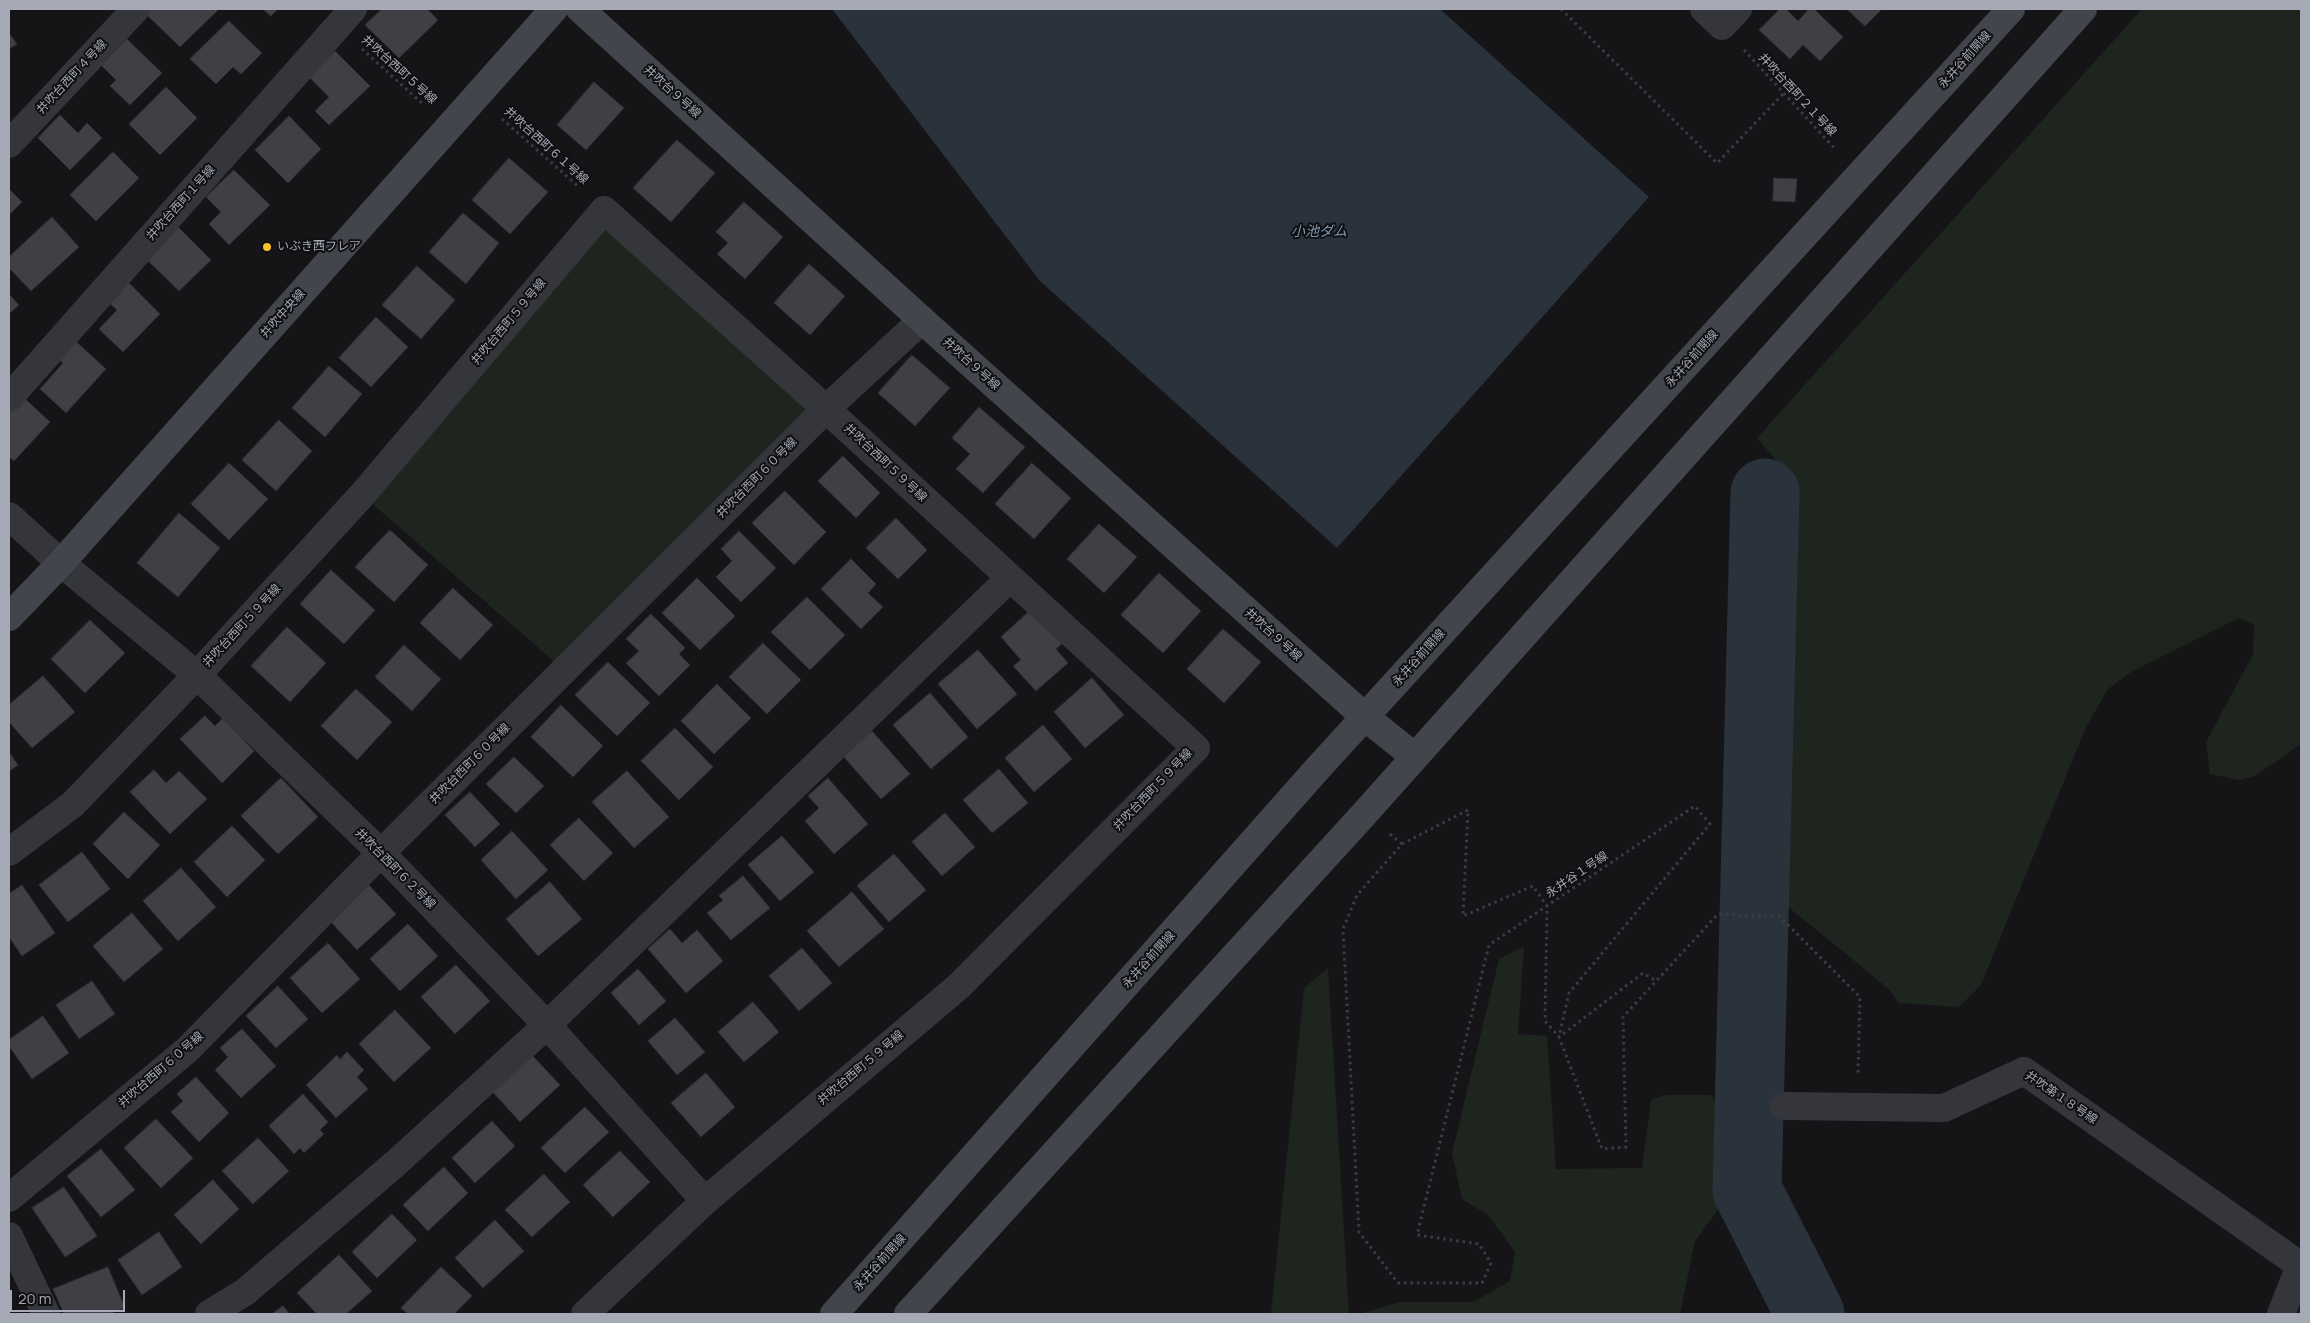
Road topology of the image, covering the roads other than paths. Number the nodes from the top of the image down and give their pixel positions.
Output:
1 (136, 9) edge
2 (554, 9) edge
3 (580, 9) edge
4 (2011, 9) edge
5 (2083, 9) edge
6 (345, 18) edge
7 (9, 144) edge
8 (922, 320) junction
9 (9, 398) edge
10 (826, 409) junction
11 (9, 516) edge
12 (61, 563) junction
13 (1010, 578) junction
14 (9, 617) edge
15 (197, 675) junction
16 (1365, 718) junction
17 (1415, 756) junction
18 (9, 852) edge
19 (381, 853) junction
20 (547, 1025) junction
21 (1784, 1106) dead end
22 (9, 1198) edge
23 (705, 1201) junction
24 (9, 1236) edge
25 (2301, 1264) edge
26 (46, 1314) edge
27 (209, 1314) edge
28 (584, 1314) edge
29 (834, 1314) edge
30 (908, 1314) edge
31 (2281, 1314) edge

1 - 7 street, 井吹台西町４号線
2 - 12 street, 井吹中央線
3 - 8 street, 井吹台９号線
4 - 16 street, 永井谷前開線
5 - 17 street
6 - 9 street, 井吹台西町１号線
8 - 10 street, 井吹台西町６０号線
8 - 16 street, 井吹台９号線
10 - 13 street, 井吹台西町５９号線
10 - 15 street, 井吹台西町５９号線
10 - 19 street, 井吹台西町６０号線
11 - 12 street, 井吹台西町６２号線
12 - 14 street, 井吹中央線
12 - 15 street, 井吹台西町６２号線
13 - 20 street
13 - 23 street, 井吹台西町５９号線
15 - 18 street, 井吹台西町５９号線
15 - 19 street, 井吹台西町６２号線
16 - 17 street, 井吹台９号線
16 - 29 street, 永井谷前開線
17 - 30 street
19 - 20 street, 井吹台西町６２号線
19 - 22 street, 井吹台西町６０号線
20 - 23 street, 井吹台西町６２号線
20 - 27 street
21 - 25 street, 井吹第１８号線
23 - 28 street, 井吹台西町５９号線
24 - 26 street
25 - 31 street

